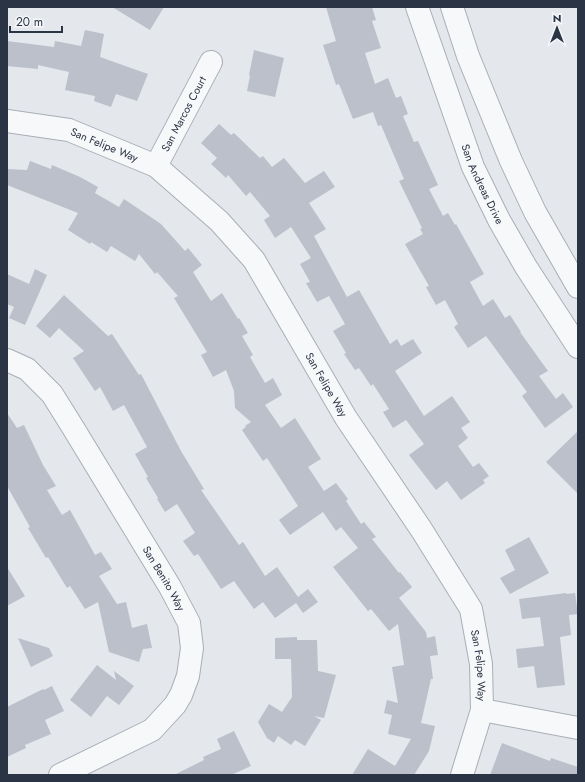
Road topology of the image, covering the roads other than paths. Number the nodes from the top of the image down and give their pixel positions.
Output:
1 (417, 7) edge
2 (452, 7) edge
3 (211, 62) dead end
4 (7, 122) edge
5 (156, 166) junction
6 (578, 287) edge
7 (578, 347) edge
8 (7, 360) edge
9 (482, 710) junction
10 (578, 728) edge
11 (60, 775) edge
12 (462, 775) edge

1 - 7 street, San Andreas Drive
2 - 6 street
3 - 5 street, San Marcos Court
4 - 5 street, San Felipe Way
5 - 9 street, San Felipe Way
8 - 11 street, San Benito Way
9 - 10 street
9 - 12 street, San Felipe Way

